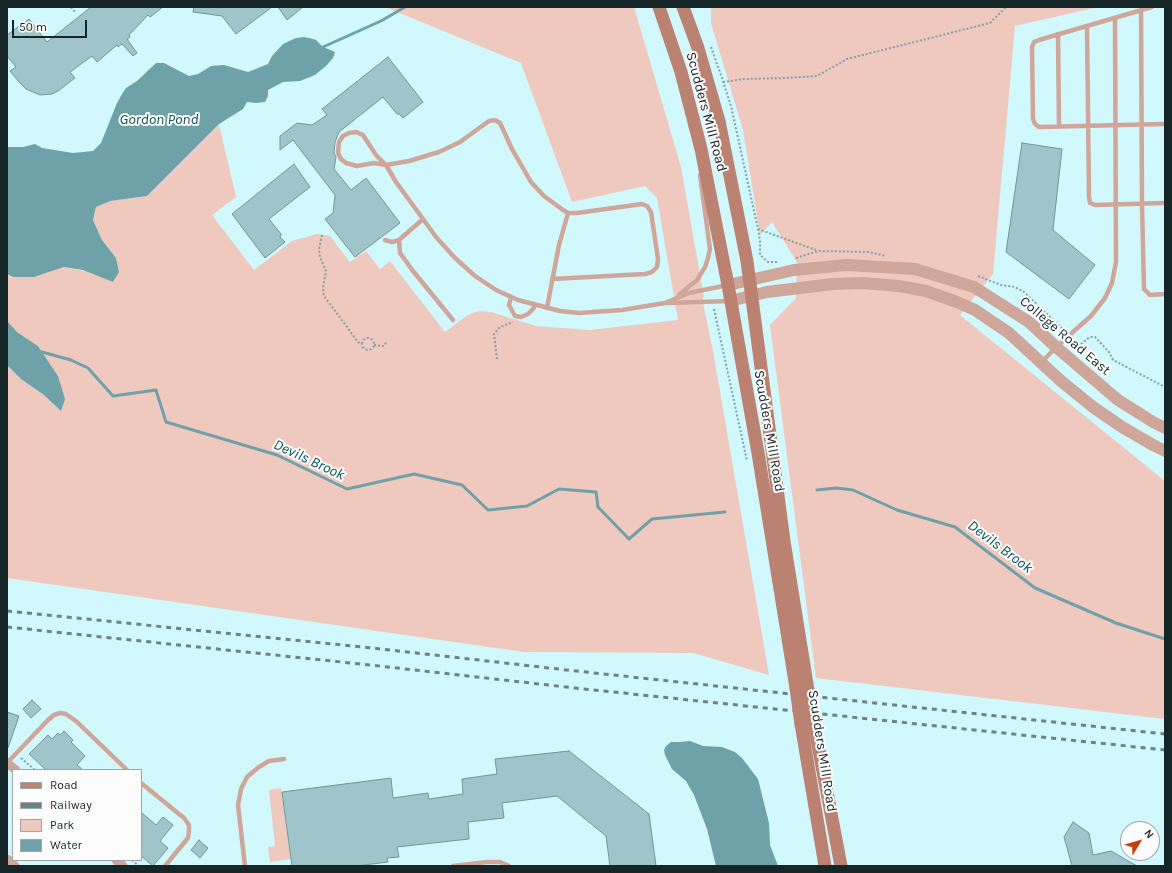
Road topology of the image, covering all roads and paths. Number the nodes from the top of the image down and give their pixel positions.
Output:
1 (71, 7) edge
2 (659, 7) edge
3 (683, 7) edge
4 (1006, 7) edge
5 (1152, 7) edge
6 (1141, 10) junction
7 (75, 12) dead end
8 (1115, 18) junction
9 (1087, 26) junction
10 (1058, 34) junction
11 (723, 82) dead end
12 (1142, 124) junction
13 (1165, 124) edge
14 (1115, 125) junction
15 (1059, 126) junction
16 (1088, 126) junction
17 (701, 149) junction
18 (698, 162) dead end
19 (386, 165) junction
20 (699, 170) dead end
21 (1165, 203) edge
22 (1116, 204) junction
23 (1142, 204) junction
24 (568, 213) junction
25 (423, 219) junction
26 (758, 229) dead end
27 (322, 235) dead end
28 (385, 240) dead end
29 (399, 240) junction
30 (818, 251) dead end
31 (552, 279) junction
32 (749, 279) junction
33 (728, 285) junction
34 (1165, 294) edge
35 (752, 296) junction
36 (511, 297) junction
37 (730, 301) junction
38 (665, 303) junction
39 (535, 305) junction
40 (547, 308) junction
41 (517, 316) junction
42 (452, 320) dead end
43 (362, 344) junction
44 (386, 344) dead end
45 (374, 345) junction
46 (1056, 347) junction
47 (497, 360) dead end
48 (1041, 363) junction
49 (1165, 428) edge
50 (1165, 450) edge
51 (802, 689) junction
52 (808, 724) junction
53 (284, 759) dead end
54 (7, 763) edge
55 (126, 769) edge
56 (142, 784) edge
57 (7, 859) edge
58 (14, 866) edge
59 (165, 866) edge
60 (245, 866) edge
61 (452, 866) edge
62 (509, 866) edge
63 (825, 866) edge
64 (841, 866) edge

1 - 7 path
2 - 17 main road, Scudders Mill Road
3 - 32 main road, Scudders Mill Road
4 - 11 path
5 - 6 lane
6 - 8 lane
6 - 12 lane
8 - 9 lane
8 - 14 lane
9 - 10 lane
9 - 16 lane
10 - 15 lane
10 - 15 lane
12 - 13 lane
12 - 14 lane
12 - 23 lane
14 - 16 lane
14 - 22 lane
15 - 16 lane
16 - 22 lane
17 - 18 lane
17 - 33 main road, Scudders Mill Road
19 - 19 lane
19 - 24 lane
19 - 25 lane
20 - 38 lane
21 - 23 lane
22 - 23 lane
22 - 46 lane
23 - 34 lane
24 - 31 lane
24 - 31 lane
25 - 29 lane
25 - 36 lane
26 - 30 path
27 - 43 path
28 - 29 lane
29 - 42 lane
31 - 40 lane
32 - 33 street, College Road East
32 - 35 main road, Scudders Mill Road
32 - 46 street, College Road East
33 - 37 main road, Scudders Mill Road
33 - 38 lane
35 - 37 street
35 - 48 street
35 - 51 main road, Scudders Mill Road
36 - 39 lane
36 - 41 lane
37 - 38 lane
37 - 51 main road, Scudders Mill Road
38 - 40 lane
39 - 40 lane
39 - 41 lane
41 - 47 path
43 - 45 path
43 - 45 path
44 - 45 path
46 - 48 lane
46 - 49 street, College Road East
48 - 50 street
51 - 52 main road, Scudders Mill Road, bridge
52 - 63 main road, Scudders Mill Road
52 - 64 main road, Scudders Mill Road
53 - 60 lane
54 - 55 lane
56 - 59 lane
57 - 58 street
61 - 62 lane

